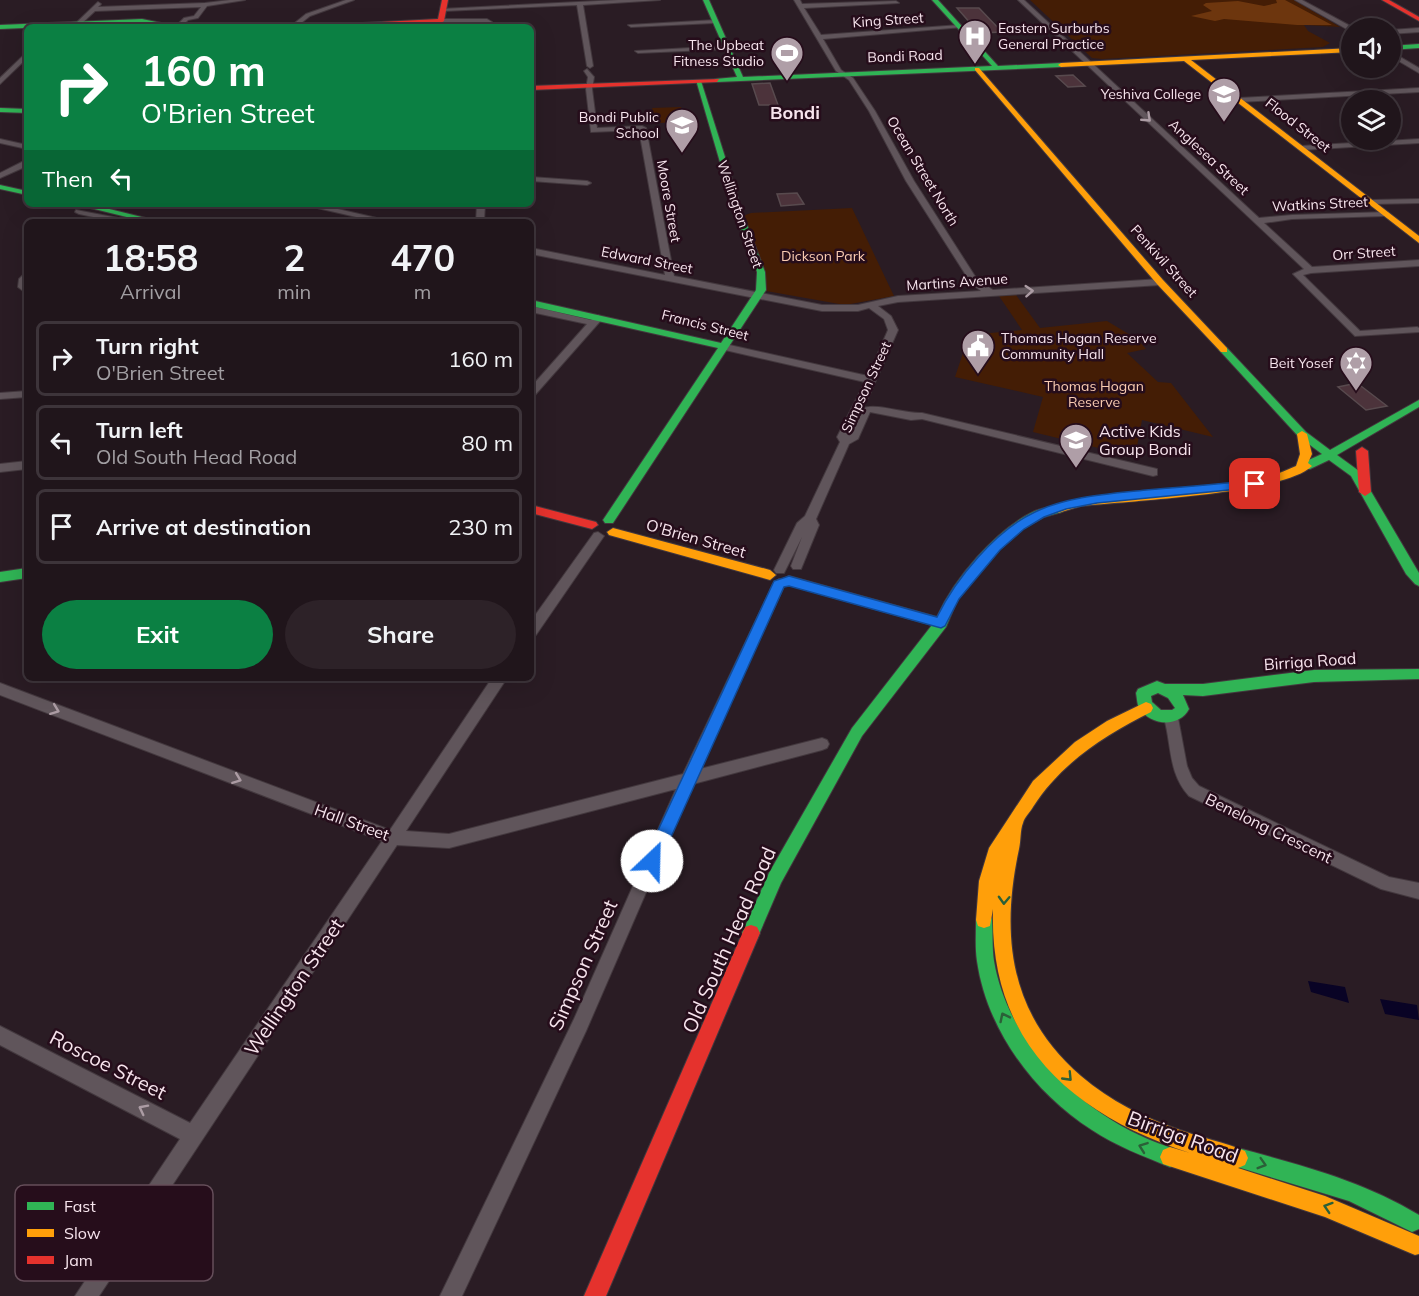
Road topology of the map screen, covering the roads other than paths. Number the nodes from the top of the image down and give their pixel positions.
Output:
1 (102, 0) edge
2 (242, 0) edge
3 (351, 0) edge
4 (657, 0) edge
5 (706, 0) edge
6 (935, 0) edge
7 (1021, 0) edge
8 (1298, 0) edge
9 (1385, 0) edge
10 (616, 1) edge
11 (527, 3) edge
12 (798, 3) edge
13 (896, 3) dead end
14 (205, 4) junction
15 (580, 4) junction
16 (93, 9) junction
17 (444, 10) edge
18 (1419, 19) edge
19 (714, 21) junction
20 (78, 24) joint
21 (163, 24) edge
22 (181, 24) edge
23 (297, 24) edge
24 (394, 24) edge
25 (490, 24) edge
26 (1341, 24) edge
27 (632, 25) dead end
28 (0, 27) edge
29 (24, 27) edge
30 (960, 27) junction
31 (1419, 30) edge
32 (1401, 31) edge
33 (819, 37) junction
34 (1419, 46) edge
35 (1401, 47) edge
36 (727, 48) junction
37 (675, 50) junction
38 (1341, 51) edge
39 (24, 57) edge
40 (1186, 59) junction
41 (1401, 59) edge
42 (1090, 64) junction
43 (997, 68) junction
44 (977, 69) junction
45 (1419, 71) edge
46 (845, 75) junction
47 (741, 79) junction
48 (698, 81) junction
49 (0, 82) edge
50 (590, 86) junction
51 (534, 88) edge
52 (1419, 90) edge
53 (1239, 100) junction
54 (0, 110) edge
55 (24, 111) edge
56 (0, 141) edge
57 (1419, 141) edge
58 (24, 146) edge
59 (1300, 148) junction
60 (24, 164) edge
61 (0, 176) edge
62 (534, 179) edge
63 (587, 183) dead end
64 (0, 188) edge
65 (24, 192) edge
66 (1419, 201) edge
67 (1371, 202) junction
68 (85, 207) edge
69 (87, 207) edge
70 (329, 207) edge
71 (1385, 214) junction
72 (120, 219) edge
73 (144, 219) edge
74 (378, 219) edge
75 (1257, 221) junction
76 (1419, 240) edge
77 (534, 252) edge
78 (1419, 263) edge
79 (1310, 270) junction
80 (670, 278) junction
81 (1160, 282) junction
82 (975, 283) junction
83 (992, 293) junction
84 (970, 295) junction
85 (759, 296) junction
86 (534, 304) edge
87 (871, 305) junction
88 (534, 310) edge
89 (596, 320) junction
90 (1417, 330) dead end
91 (725, 347) junction
92 (870, 380) junction
93 (534, 390) edge
94 (24, 394) edge
95 (0, 396) edge
96 (864, 396) junction
97 (1419, 403) edge
98 (922, 416) junction
99 (1419, 417) edge
100 (1302, 434) junction
101 (845, 442) junction
102 (1362, 451) junction
103 (1335, 458) junction
104 (24, 465) edge
105 (0, 468) edge
106 (1300, 469) junction
107 (1153, 472) dead end
108 (1365, 492) junction
109 (534, 510) edge
110 (810, 519) junction
111 (611, 526) junction
112 (595, 530) junction
113 (797, 566) dead end
114 (24, 573) edge
115 (0, 577) edge
116 (779, 577) junction
117 (1419, 581) edge
118 (941, 623) junction
119 (534, 627) edge
120 (1419, 674) edge
121 (498, 681) edge
122 (0, 689) edge
123 (1167, 689) junction
124 (1203, 690) junction
125 (1182, 705) junction
126 (1146, 708) junction
127 (1171, 718) junction
128 (822, 744) dead end
129 (688, 779) junction
130 (1015, 824) junction
131 (393, 838) junction
132 (1419, 891) edge
133 (0, 1035) edge
134 (195, 1136) junction
135 (162, 1185) edge
136 (1415, 1218) edge
137 (1417, 1248) edge
138 (96, 1281) edge
139 (86, 1296) edge
140 (451, 1296) edge
141 (595, 1296) edge

1 - 16 street
2 - 14 street
3 - 23 street
4 - 10 street
5 - 19 street
6 - 30 street
7 - 42 street, Anglesea Street
8 - 26 street
9 - 18 street
10 - 15 street
11 - 15 street
11 - 17 street
12 - 13 street
12 - 33 street, Ocean Street North
14 - 16 street
14 - 22 street
15 - 50 street
16 - 20 street
17 - 24 street
17 - 25 street
19 - 27 street
19 - 36 street
20 - 21 street
28 - 29 street
30 - 33 street, King Street
30 - 43 street
31 - 32 street
33 - 46 street, Ocean Street North
34 - 35 street
36 - 37 street
36 - 47 street
37 - 37 street
38 - 40 street, Bondi Road
39 - 49 street
40 - 42 street, Bondi Road
40 - 53 street, Flood Street
41 - 45 street
42 - 43 street, Bondi Road
42 -> 75 street, Anglesea Street
43 - 44 street, Bondi Road
44 - 46 street, Bondi Road
44 - 81 street, Penkivil Street
46 - 47 street, Bondi Road
46 - 82 street, Ocean Street North
47 - 48 street, Bondi Road
48 - 50 street, Bondi Road
48 - 85 street, Wellington Street
50 - 51 street, Bondi Road
50 - 80 street, Moore Street
52 - 53 street
53 - 59 street, Flood Street
54 - 55 street
56 - 58 street
57 - 59 street
59 - 67 street, Flood Street
60 - 61 street
62 - 63 street
64 - 65 street
66 - 67 street
67 - 71 street, Flood Street
68 - 72 street
69 - 73 street
70 - 74 street
71 - 75 street, Watkins Street
71 - 76 street, Flood Street
75 - 79 street, Anglesea Street
77 - 80 street, Edward Street
78 - 79 street, Orr Street
79 - 90 street
80 - 85 street, Edward Street
83 -> 81 street, Martins Avenue
81 - 100 street, Penkivil Street
82 - 83 street, Ocean Street North
82 - 84 street
83 - 84 street, Martins Avenue
84 - 87 street, Martins Avenue
85 - 87 street, Martins Avenue
85 - 91 street
86 - 89 street, Francis Street
87 - 92 street, Simpson Street
88 - 89 street, Francis Street
89 - 91 street, Francis Street
89 - 93 street
91 - 92 street, Francis Street
91 - 111 street
92 - 96 street, Simpson Street
94 - 95 street
96 - 98 street
96 - 101 street, Simpson Street
97 - 103 street, Old South Head Road
98 - 101 street, Simpson Street
98 - 107 street
99 - 102 street, Old South Head Road
100 - 103 street, Penkivil Street
100 - 106 street
101 - 110 street, Simpson Street
102 - 103 street, Old South Head Road
102 - 108 street
103 - 106 street, Old South Head Road
103 - 108 street, Penkivil Street
103 - 118 street, Old South Head Road
104 - 105 street
106 - 118 street, Old South Head Road
108 - 117 street, Penkivil Street
109 - 112 street
110 - 113 street, Simpson Street
110 - 116 street, Simpson Street
111 - 112 street
111 - 116 street, O'Brien Street
112 - 119 street
114 - 115 street
116 - 118 street, O'Brien Street
116 - 129 street, Simpson Street
118 - 141 street, Old South Head Road
120 - 124 street, Birriga Road
121 - 131 street, Wellington Street
122 -> 131 street, Hall Street
123 - 124 street, Birriga Road
123 - 125 street
123 - 126 street
124 - 125 street, Birriga Road
125 - 127 street
126 - 127 street
126 - 130 street, Birriga Road
127 - 132 street, Benelong Crescent
128 - 129 street, Hall Street
129 - 131 street, Hall Street
129 - 140 street, Simpson Street
130 -> 136 street, Birriga Road
137 -> 130 street, Birriga Road
131 - 134 street, Wellington Street
134 -> 133 street, Roscoe Street
134 - 135 street, Wellington Street
136 - 137 street
138 - 139 street, Wellington Street

